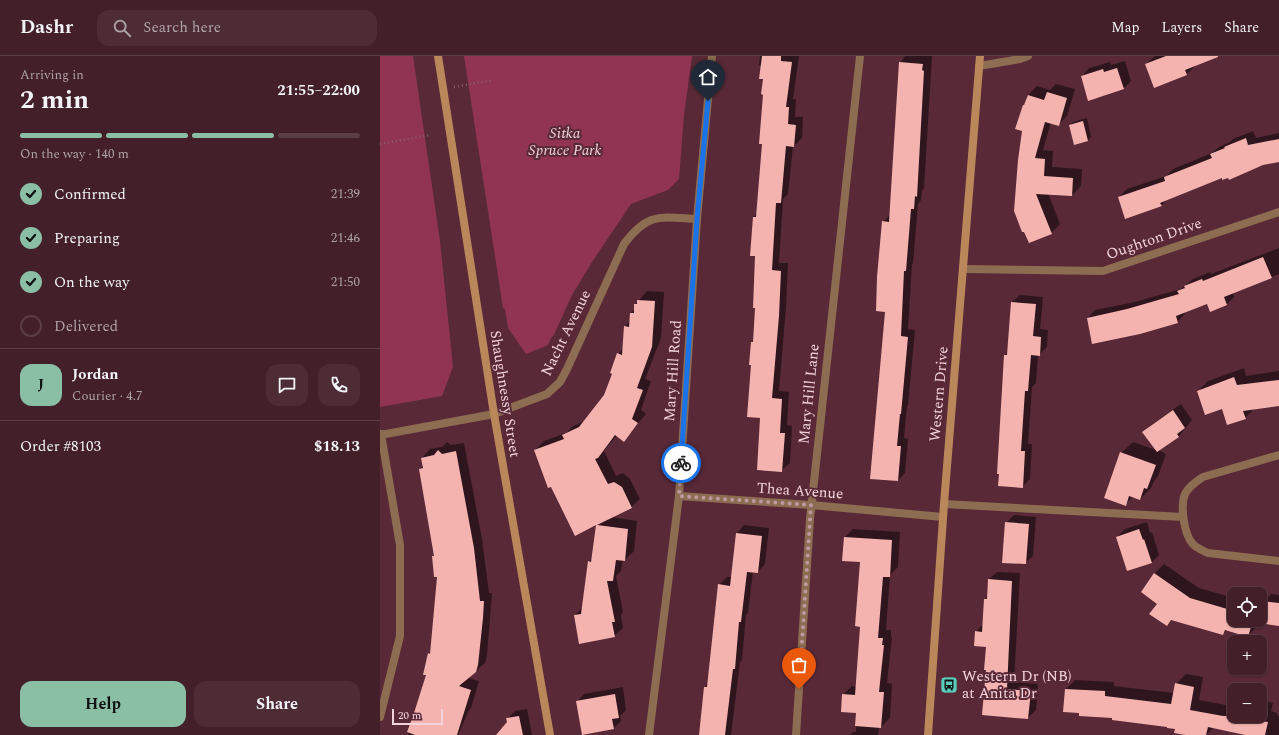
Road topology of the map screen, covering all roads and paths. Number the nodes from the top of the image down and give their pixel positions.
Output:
1 (438, 56) edge
2 (712, 56) edge
3 (860, 56) edge
4 (980, 56) edge
5 (1028, 56) edge
6 (979, 66) junction
7 (493, 80) dead end
8 (443, 88) junction
9 (430, 135) dead end
10 (380, 144) edge
11 (1279, 212) edge
12 (697, 219) junction
13 (963, 269) junction
14 (494, 414) junction
15 (381, 434) edge
16 (1279, 455) edge
17 (679, 496) junction
18 (944, 504) junction
19 (811, 505) junction
20 (943, 517) junction
21 (1183, 517) junction
22 (1279, 561) edge
23 (380, 717) edge
24 (550, 735) edge
25 (649, 735) edge
26 (796, 735) edge
27 (928, 735) edge

1 - 8 main road, Shaughnessy Street
2 - 12 street, Mary Hill Road
3 - 19 street, Mary Hill Lane
4 - 6 main road, Western Drive
5 - 6 street
6 - 13 main road, Western Drive
7 - 8 path
8 - 14 main road, Shaughnessy Street
9 - 10 path
11 - 13 street, Oughton Drive
12 - 14 street, Nacht Avenue
12 - 17 street, Mary Hill Road
13 - 18 main road, Western Drive
14 - 15 street, Nacht Avenue
14 - 24 main road, Shaughnessy Street
15 - 23 street
16 - 21 street
17 - 19 street, Thea Avenue
17 - 25 street, Mary Hill Road
18 - 20 main road, Western Drive
18 - 21 street
19 - 20 street, Thea Avenue
19 - 26 street, Mary Hill Lane
20 - 27 main road, Western Drive
21 - 22 street

